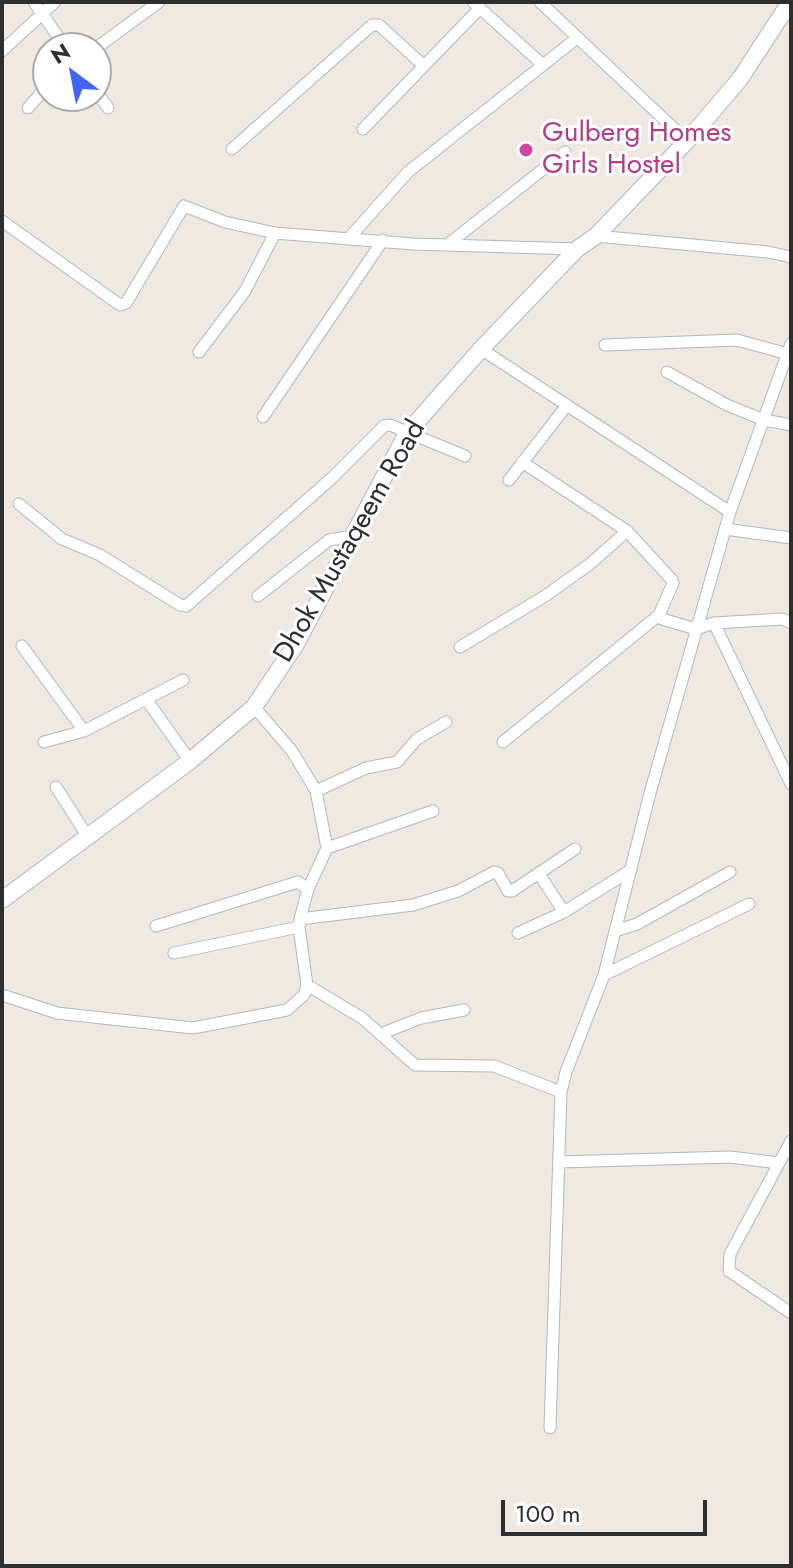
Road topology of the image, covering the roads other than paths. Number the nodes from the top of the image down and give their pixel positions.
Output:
1 (34, 2) edge
2 (55, 2) edge
3 (159, 2) edge
4 (540, 2) edge
5 (790, 2) edge
6 (476, 5) edge
7 (43, 15) junction
8 (55, 32) edge
9 (112, 36) edge
10 (577, 38) junction
11 (2, 51) edge
12 (543, 65) junction
13 (424, 66) junction
14 (32, 103) edge
15 (28, 108) dead end
16 (363, 129) dead end
17 (687, 141) junction
18 (232, 149) dead end
19 (565, 152) dead end
20 (2, 221) edge
21 (275, 233) junction
22 (596, 236) junction
23 (349, 238) junction
24 (383, 240) junction
25 (447, 245) junction
26 (577, 249) junction
27 (791, 257) edge
28 (605, 345) dead end
29 (481, 349) junction
30 (789, 349) edge
31 (199, 352) dead end
32 (667, 372) dead end
33 (567, 405) junction
34 (263, 417) dead end
35 (764, 420) junction
36 (791, 425) edge
37 (407, 433) junction
38 (465, 456) dead end
39 (522, 462) junction
40 (509, 480) dead end
41 (19, 504) dead end
42 (730, 512) junction
43 (725, 529) junction
44 (627, 531) junction
45 (353, 536) junction
46 (791, 538) edge
47 (258, 596) dead end
48 (659, 615) junction
49 (714, 623) junction
50 (791, 623) edge
51 (696, 629) junction
52 (22, 646) dead end
53 (460, 647) dead end
54 (183, 680) dead end
55 (146, 699) junction
56 (254, 707) junction
57 (446, 722) dead end
58 (84, 731) junction
59 (44, 742) dead end
60 (503, 742) dead end
61 (190, 761) junction
62 (791, 784) edge
63 (56, 787) dead end
64 (316, 791) junction
65 (433, 811) dead end
66 (88, 837) junction
67 (327, 848) junction
68 (575, 849) dead end
69 (631, 870) junction
70 (730, 872) dead end
71 (539, 874) junction
72 (308, 889) junction
73 (2, 900) edge
74 (749, 904) dead end
75 (564, 912) junction
76 (300, 923) junction
77 (156, 926) dead end
78 (615, 931) junction
79 (518, 933) dead end
80 (174, 953) dead end
81 (604, 975) junction
82 (307, 985) junction
83 (2, 995) edge
84 (464, 1010) dead end
85 (383, 1033) junction
86 (561, 1092) junction
87 (791, 1141) edge
88 (559, 1162) junction
89 (779, 1163) junction
90 (791, 1313) edge
91 (550, 1428) dead end

1 - 7 street
2 - 7 street
3 - 9 street
4 - 10 street
5 - 17 street, Dhok Mustaqeem Road
6 - 12 street
6 - 13 street
7 - 8 street
7 - 11 street
10 - 12 street
10 - 17 street
12 - 23 street
13 - 16 street
13 - 18 street
14 - 15 street
17 - 22 street, Dhok Mustaqeem Road
19 - 25 street
20 - 21 street
21 - 23 street
21 - 31 street
22 - 26 street, Dhok Mustaqeem Road
22 - 27 street
23 - 24 street
24 - 25 street
24 - 34 street
25 - 26 street
26 - 29 street, Dhok Mustaqeem Road
28 - 30 street
29 - 33 street
29 - 37 street, Dhok Mustaqeem Road
30 - 35 street
32 - 35 street
33 - 39 street
33 - 42 street
35 - 36 street
35 - 42 street
37 - 38 street
37 - 41 street
37 - 45 street, Dhok Mustaqeem Road
39 - 40 street
39 - 44 street
42 - 43 street
43 - 46 street
43 - 51 street
44 - 48 street
44 - 53 street
45 - 47 street
45 - 56 street, Dhok Mustaqeem Road
48 - 51 street
48 - 60 street
49 - 50 street
49 - 51 street
49 - 62 street
51 - 69 street
52 - 58 street
54 - 55 street
55 - 58 street
55 - 61 street
56 - 61 street, Dhok Mustaqeem Road
56 - 64 street
57 - 64 street
58 - 59 street
61 - 66 street, Dhok Mustaqeem Road
63 - 66 street
64 - 67 street
65 - 67 street
66 - 73 street, Dhok Mustaqeem Road
67 - 72 street
68 - 71 street
69 - 75 street
69 - 78 street
70 - 78 street
71 - 75 street
71 - 76 street
72 - 76 street
72 - 77 street
74 - 81 street
75 - 79 street
76 - 80 street
76 - 82 street
78 - 81 street
81 - 86 street
82 - 83 street
82 - 85 street
84 - 85 street
85 - 86 street
86 - 88 street
87 - 89 street
88 - 89 street
88 - 91 street
89 - 90 street

